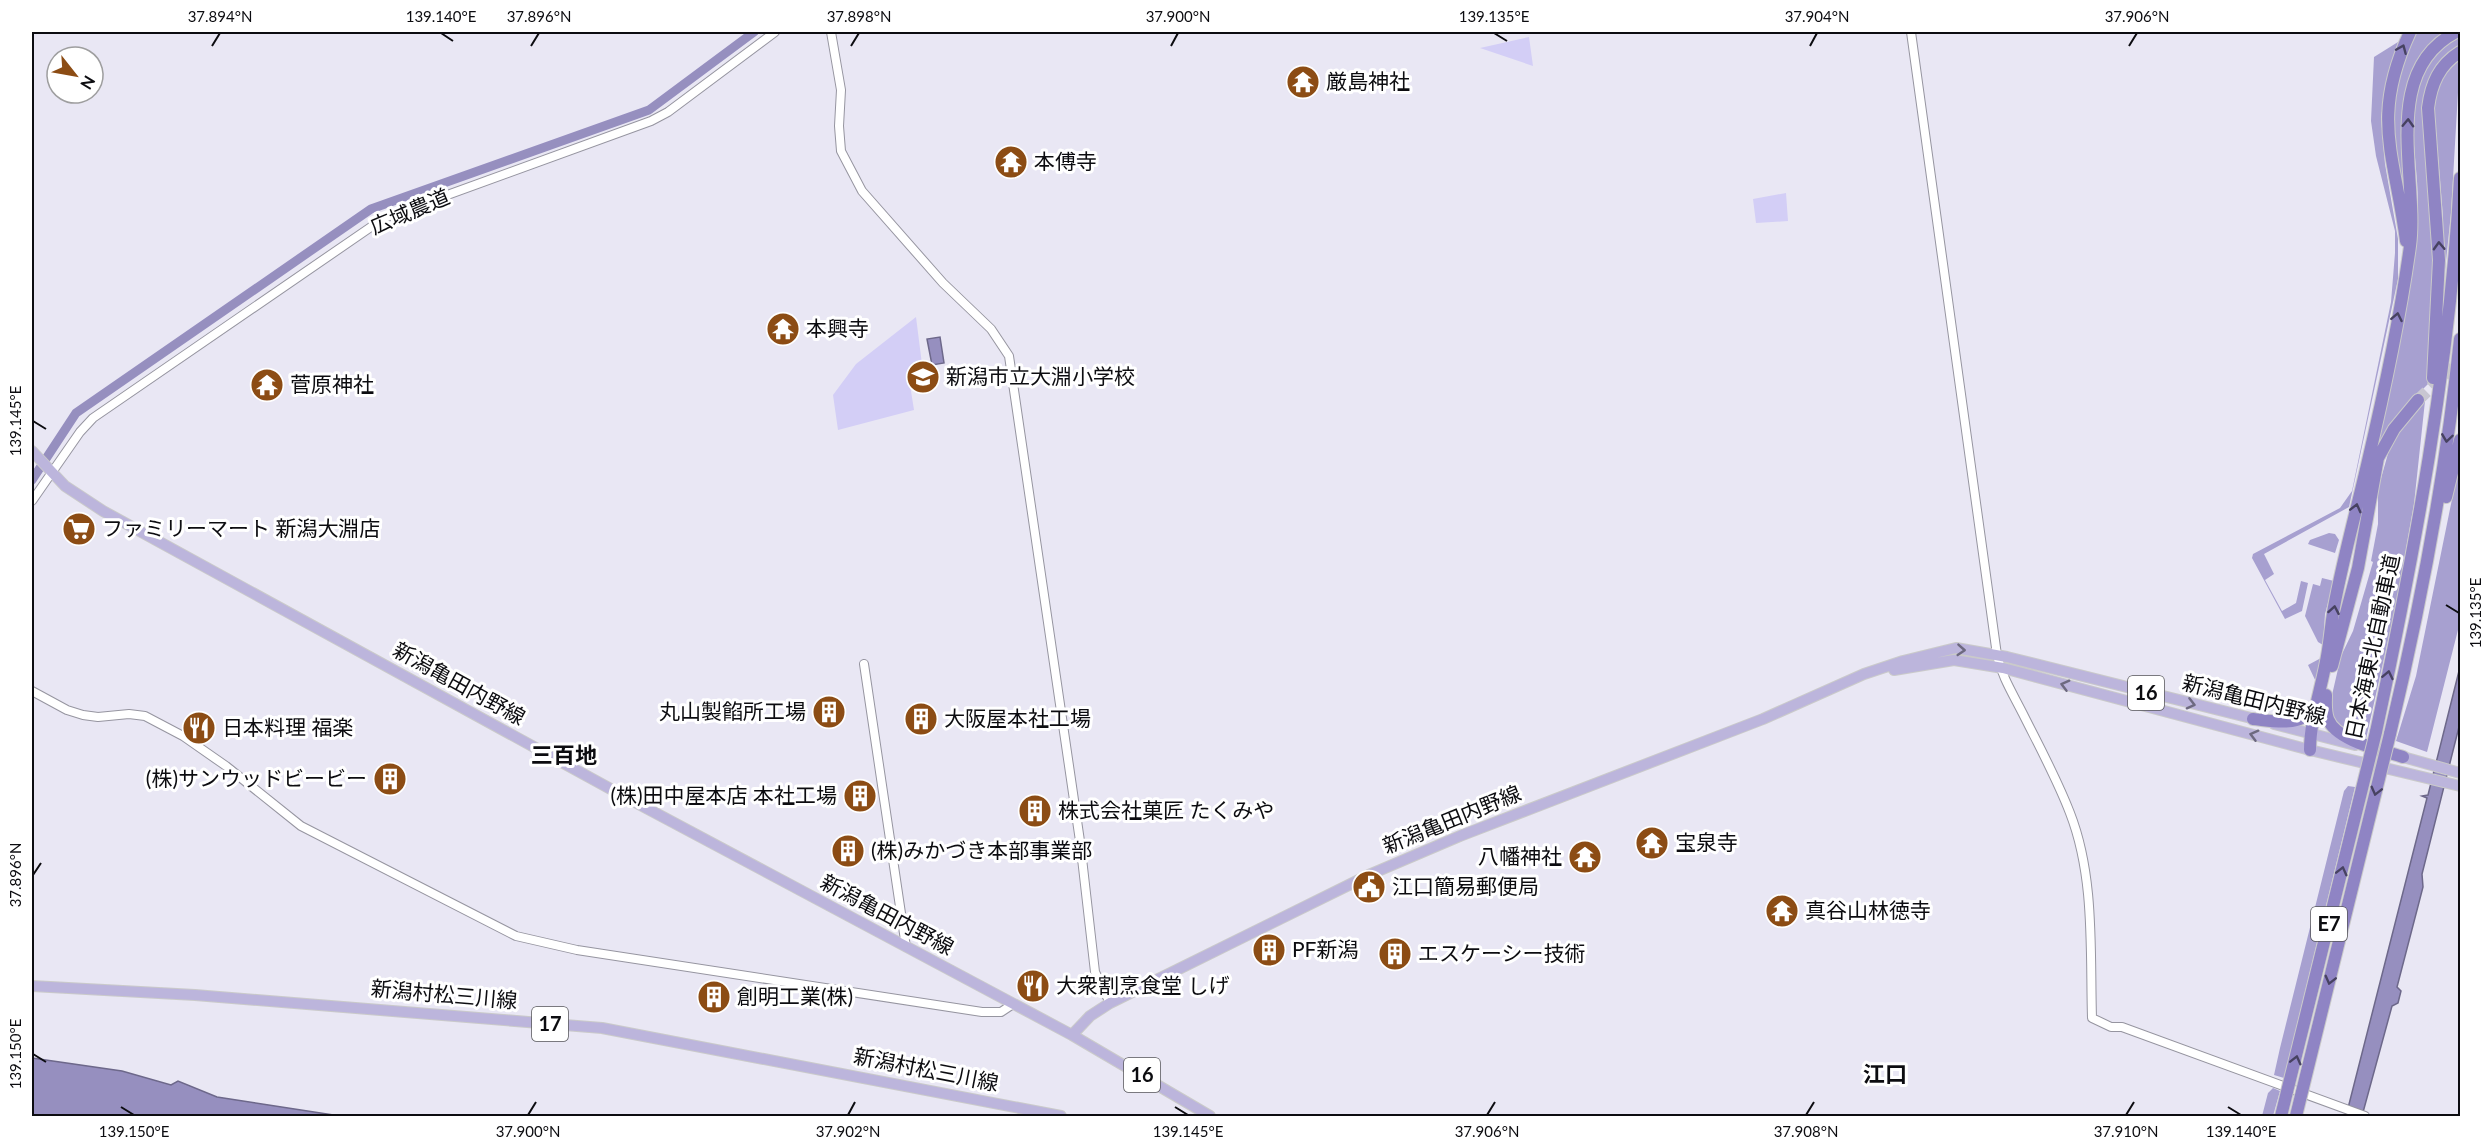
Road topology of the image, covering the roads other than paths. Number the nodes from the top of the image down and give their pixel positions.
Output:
1 (775, 32) edge
2 (831, 32) edge
3 (1911, 32) edge
4 (2409, 32) edge
5 (2456, 32) edge
6 (2460, 52) edge
7 (2460, 178) edge
8 (2406, 272) junction
9 (2460, 339) edge
10 (2418, 400) tunnel mouth
11 (2460, 440) edge
12 (32, 451) edge
13 (51, 474) junction
14 (32, 501) edge
15 (2421, 514) junction
16 (1997, 655) junction
17 (864, 664) dead end
18 (2000, 668) junction
19 (1864, 674) junction
20 (2404, 676) junction
21 (32, 691) edge
22 (2323, 694) junction
23 (2253, 719) junction
24 (2314, 734) junction
25 (2310, 750) junction
26 (2403, 757) junction
27 (2460, 773) edge
28 (2460, 786) edge
29 (906, 946) junction
30 (32, 986) edge
31 (1110, 1003) junction
32 (1013, 1004) junction
33 (1072, 1035) junction
34 (1061, 1116) edge
35 (1210, 1116) edge
36 (2281, 1116) edge
37 (2296, 1116) edge
38 (2365, 1116) edge

1 - 13 street, 広域農道
2 - 31 street
3 - 16 street
8 -> 4 highway
8 -> 5 highway
15 -> 6 highway
7 - 15 highway, 日本海東北自動車道 / E7
22 -> 8 highway
9 -> 20 highway, 日本海東北自動車道 / E7
10 - 22 highway
11 - 20 highway
12 - 13 main road, 新潟亀田内野線 / 16
13 - 14 street, 広域農道
13 - 29 main road, 新潟亀田内野線 / 16
36 -> 15 highway, 日本海東北自動車道 / E7, bridge
16 - 18 street
19 -> 16 main road, 新潟亀田内野線 / 16
16 -> 23 main road, 新潟亀田内野線 / 16
17 - 29 street
18 - 19 main road, 新潟亀田内野線 / 16
25 -> 18 main road, 新潟亀田内野線 / 16
18 - 38 street
19 - 31 main road, 新潟亀田内野線 / 16
20 -> 37 highway, 日本海東北自動車道 / E7, bridge
21 - 32 street
22 - 23 highway
22 - 24 highway
22 - 26 highway
23 - 24 main road, 新潟亀田内野線 / 16
24 - 25 highway
24 - 26 main road, 新潟亀田内野線 / 16
25 - 28 main road, 新潟亀田内野線 / 16
26 - 27 main road, 新潟亀田内野線 / 16
29 - 32 main road, 新潟亀田内野線 / 16
30 - 34 main road, 新潟村松三川線 / 17
31 - 33 main road, 新潟亀田内野線 / 16
32 - 33 main road, 新潟亀田内野線 / 16
33 - 35 main road, 新潟亀田内野線 / 16

